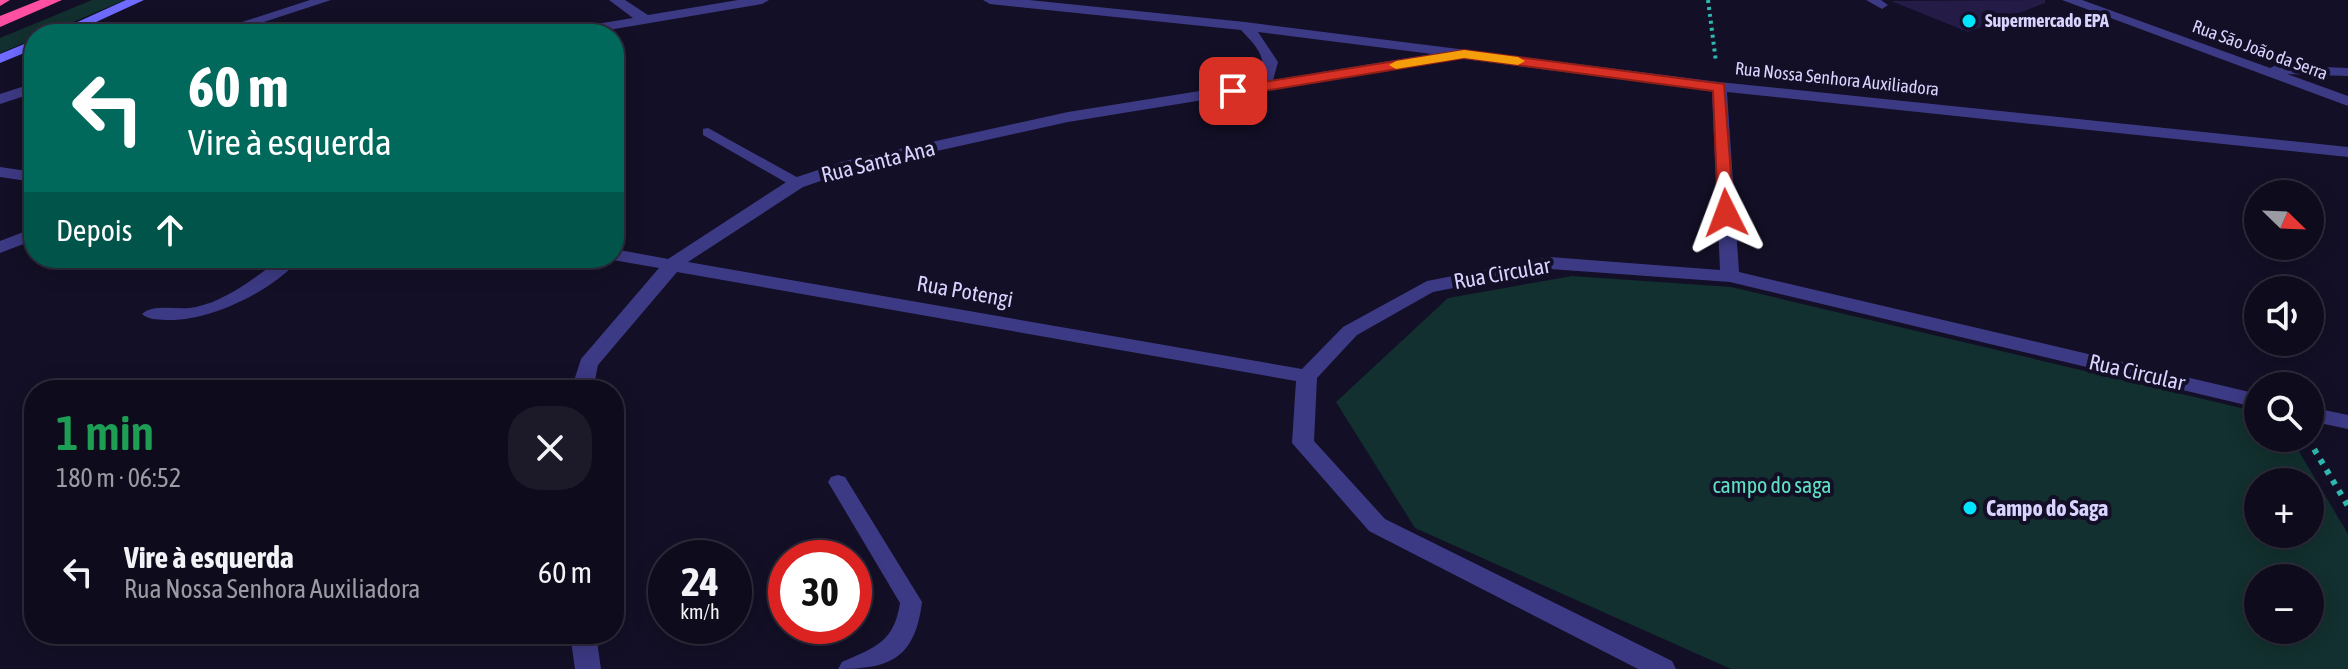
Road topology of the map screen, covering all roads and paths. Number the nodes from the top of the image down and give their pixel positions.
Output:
1 (54, 0) edge
2 (137, 0) edge
3 (324, 0) edge
4 (616, 0) edge
5 (762, 0) edge
6 (990, 0) edge
7 (1708, 0) edge
8 (2069, 0) edge
9 (643, 18) junction
10 (0, 22) edge
11 (81, 24) edge
12 (245, 24) edge
13 (612, 24) edge
14 (1245, 26) junction
15 (24, 48) edge
16 (1464, 54) junction
17 (0, 59) edge
18 (2256, 68) junction
19 (2348, 72) edge
20 (1260, 87) junction
21 (1719, 87) junction
22 (24, 91) edge
23 (0, 99) edge
24 (2348, 101) edge
25 (708, 132) dead end
26 (2348, 152) edge
27 (0, 172) edge
28 (24, 176) edge
29 (797, 183) junction
30 (24, 237) edge
31 (0, 248) edge
32 (624, 257) edge
33 (673, 264) junction
34 (279, 268) edge
35 (1730, 276) junction
36 (151, 314) dead end
37 (1307, 376) junction
38 (584, 380) edge
39 (2244, 398) edge
40 (2324, 417) edge
41 (2348, 422) edge
42 (2316, 452) edge
43 (838, 482) dead end
44 (2348, 506) edge
45 (584, 644) edge
46 (588, 669) edge
47 (850, 669) edge
48 (1663, 669) edge

1 - 10 highway
2 - 11 main road
3 - 12 street
4 - 9 street
5 - 9 street
6 - 14 street, Rua Nossa Senhora Auxiliadora
7 - 21 path
8 - 18 street, Rua São João da Serra
9 - 13 street
14 - 16 street, Rua Nossa Senhora Auxiliadora
14 - 20 street
15 - 17 main road
16 - 20 street, Rua Santa Ana
16 - 21 street, Rua Nossa Senhora Auxiliadora
18 - 19 street
18 - 24 street, Rua São João da Serra
20 - 29 street, Rua Santa Ana
21 - 26 street, Rua Nossa Senhora Auxiliadora
21 - 35 street
22 - 23 street
25 - 29 lane
27 - 28 street
29 - 33 street, Rua Santa Ana
30 - 31 street
32 - 33 street, Rua Potengi
33 - 37 street, Rua Potengi
33 - 38 street, Rua Santa Ana
34 - 36 lane
35 - 37 street, Rua Circular
35 - 39 street, Rua Circular
37 - 48 street
40 - 41 street
42 - 44 path
43 - 47 lane
45 - 46 street

